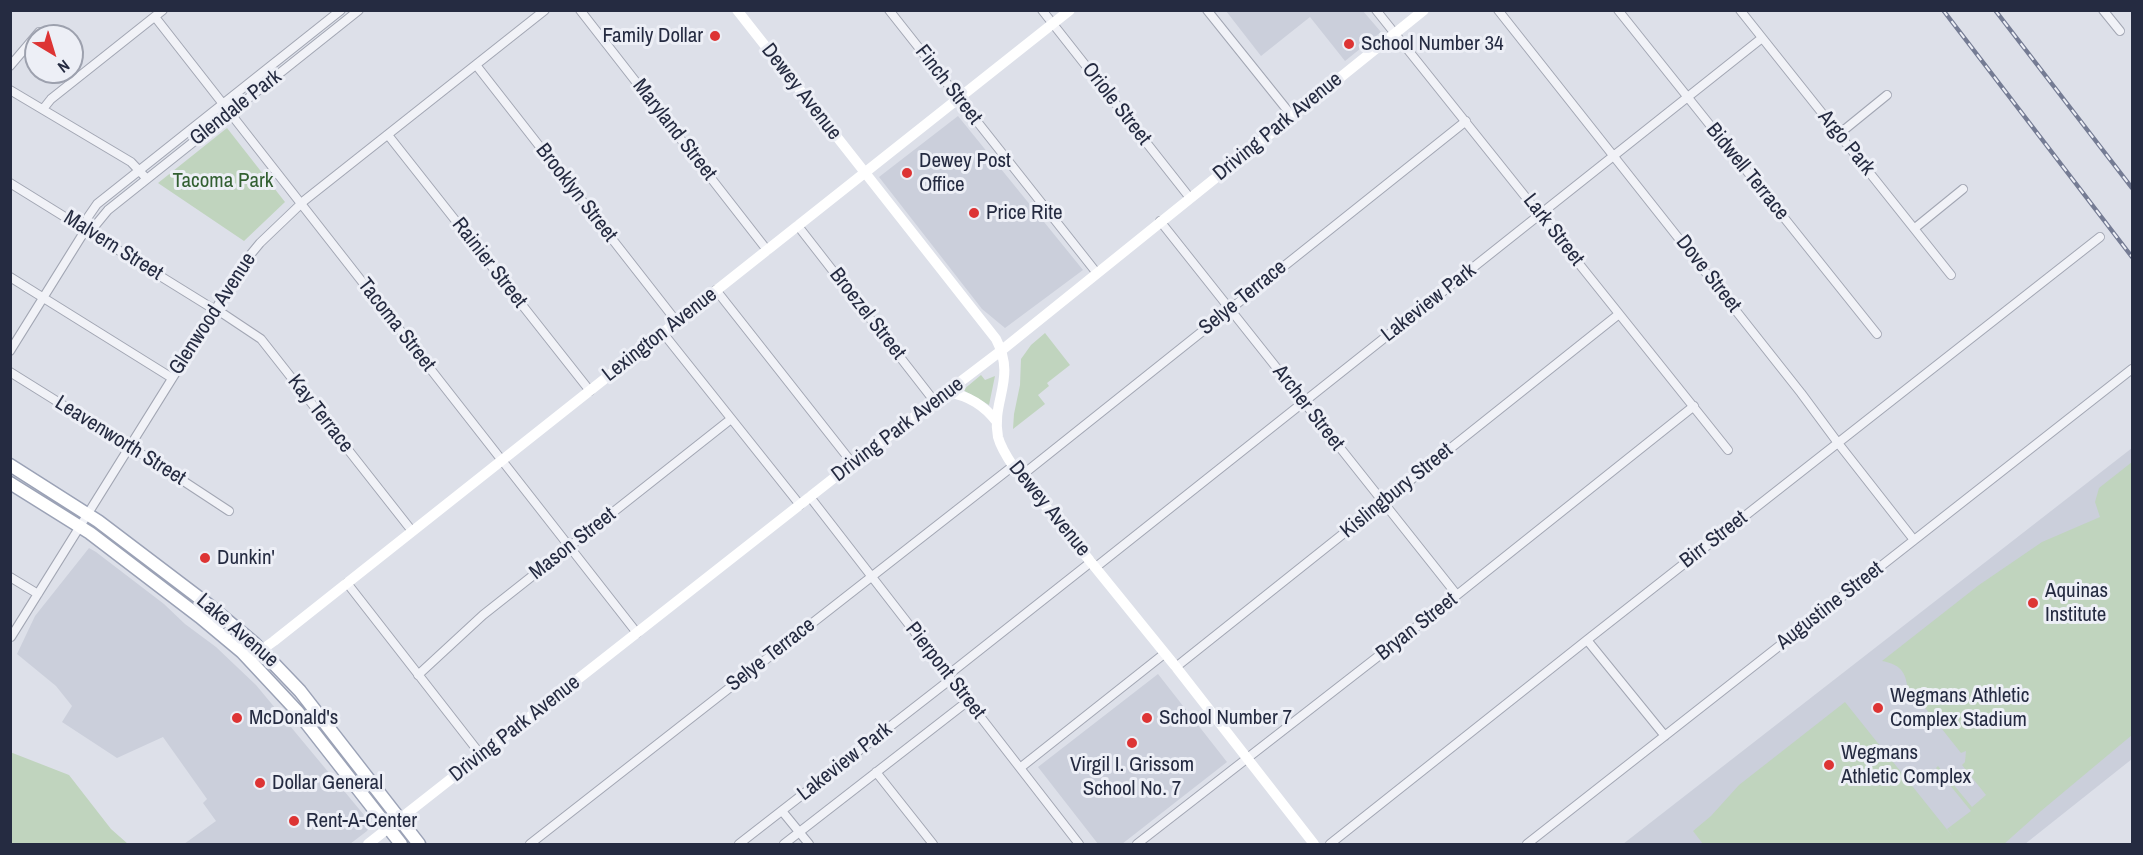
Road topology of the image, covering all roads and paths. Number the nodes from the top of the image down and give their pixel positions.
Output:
1 (163, 10) edge
2 (341, 10) edge
3 (359, 10) edge
4 (544, 10) edge
5 (580, 10) edge
6 (737, 10) edge
7 (889, 10) edge
8 (1042, 10) edge
9 (1070, 10) edge
10 (1207, 10) edge
11 (1376, 10) edge
12 (1424, 10) edge
13 (1498, 10) edge
14 (1618, 10) edge
15 (1740, 10) edge
16 (2103, 10) edge
17 (155, 17) junction
18 (1052, 24) junction
19 (2120, 31) dead end
20 (1395, 34) junction
21 (1762, 38) junction
22 (24, 50) edge
23 (476, 65) junction
24 (10, 66) edge
25 (10, 90) edge
26 (1887, 95) dead end
27 (1688, 97) junction
28 (958, 99) junction
29 (223, 104) junction
30 (43, 109) junction
31 (230, 113) junction
32 (1292, 116) junction
33 (1466, 121) junction
34 (1839, 134) junction
35 (388, 135) junction
36 (1614, 155) junction
37 (140, 170) junction
38 (865, 173) junction
39 (147, 179) junction
40 (10, 183) edge
41 (1963, 189) dead end
42 (1190, 198) junction
43 (301, 204) junction
44 (1540, 214) junction
45 (1160, 221) junction
46 (798, 226) junction
47 (1915, 228) junction
48 (86, 230) junction
49 (2100, 237) dead end
50 (767, 250) junction
51 (1096, 272) junction
52 (1952, 275) dead end
53 (10, 277) edge
54 (716, 290) junction
55 (44, 298) junction
56 (1229, 309) junction
57 (215, 310) junction
58 (1619, 314) junction
59 (677, 322) junction
60 (663, 333) junction
61 (1877, 334) dead end
62 (1002, 350) junction
63 (10, 351) edge
64 (2133, 369) edge
65 (10, 372) edge
66 (172, 378) junction
67 (590, 391) junction
68 (948, 392) junction
69 (935, 402) junction
70 (1304, 402) junction
71 (1694, 406) junction
72 (731, 419) junction
73 (997, 422) junction
74 (1838, 443) junction
75 (129, 447) junction
76 (1728, 450) dead end
77 (502, 461) junction
78 (853, 464) junction
79 (10, 465) edge
80 (1013, 466) junction
81 (1021, 476) junction
82 (10, 483) edge
83 (810, 497) junction
84 (1383, 502) junction
85 (800, 506) junction
86 (229, 512) dead end
87 (87, 514) junction
88 (80, 526) junction
89 (412, 531) junction
90 (1914, 540) junction
91 (569, 547) junction
92 (1093, 565) junction
93 (871, 576) junction
94 (10, 577) edge
95 (347, 584) junction
96 (38, 594) junction
97 (1457, 595) junction
98 (637, 633) junction
99 (10, 637) edge
100 (1587, 639) junction
101 (261, 650) junction
102 (1164, 654) junction
103 (249, 658) junction
104 (1176, 668) junction
105 (418, 675) junction
106 (949, 677) junction
107 (968, 700) junction
108 (1665, 736) junction
109 (481, 755) junction
110 (1247, 759) junction
111 (1020, 768) junction
112 (876, 772) junction
113 (782, 811) junction
114 (400, 819) junction
115 (389, 828) junction
116 (799, 832) junction
117 (368, 844) edge
118 (401, 844) edge
119 (419, 844) edge
120 (530, 844) edge
121 (739, 844) edge
122 (784, 844) edge
123 (809, 844) edge
124 (933, 844) edge
125 (1079, 844) edge
126 (1137, 844) edge
127 (1314, 844) edge
128 (1330, 844) edge
129 (1527, 844) edge

1 - 17 street
2 - 29 street, Glendale Park
3 - 31 street, Glendale Park
4 - 23 street, Glenwood Avenue
5 - 50 street, Maryland Street
6 - 38 street, Dewey Avenue
7 - 28 street, Finch Street
8 - 18 street, Oriole Street
9 - 18 street, Lexington Avenue
10 - 32 street
11 - 20 street, Lark Street
12 - 20 street, Driving Park Avenue
13 - 36 street, Dove Street
14 - 27 street, Bidwell Terrace
15 - 21 street, Argo Park
16 - 19 street
17 - 29 street, Tacoma Street
17 - 30 street
18 - 28 street, Lexington Avenue
18 - 42 street, Oriole Street
20 - 32 street, Driving Park Avenue
20 - 33 street, Lark Street
21 - 27 street, Lakeview Park
21 - 34 street, Argo Park
22 - 24 street
23 - 35 street, Glenwood Avenue
23 - 59 street, Brooklyn Street
25 - 30 street
26 - 34 street
27 - 36 street, Lakeview Park
27 - 61 street, Bidwell Terrace
28 - 38 street, Lexington Avenue
28 - 51 street, Finch Street
29 - 31 street, Tacoma Street
29 - 37 street, Glendale Park
30 - 37 street
31 - 39 street, Glendale Park
31 - 43 street, Tacoma Street
32 - 42 street, Driving Park Avenue
33 - 44 street, Lark Street
33 - 56 street, Selye Terrace
34 - 47 street, Argo Park
35 - 43 street, Glenwood Avenue
35 - 67 street, Rainier Street
36 - 44 street, Lakeview Park
36 - 74 street, Dove Street
37 - 39 street
37 - 48 street, Glendale Park
38 - 46 street, Lexington Avenue
38 - 62 street, Dewey Avenue
39 - 48 street, Glendale Park
40 - 48 street, Malvern Street
41 - 47 street
42 - 45 street, Driving Park Avenue
43 - 57 street, Glenwood Avenue
43 - 77 street, Tacoma Street
44 - 58 street, Lark Street
44 - 70 street, Lakeview Park
45 - 51 street, Driving Park Avenue
45 - 56 street, Archer Street
46 - 50 street, Lexington Avenue
46 - 69 street, Broezel Street
47 - 52 street, Argo Park
48 - 55 street, Glendale Park
48 - 57 street, Malvern Street
49 - 74 street, Birr Street
50 - 54 street, Lexington Avenue
51 - 62 street, Driving Park Avenue
53 - 55 street
54 - 59 street, Lexington Avenue
54 - 78 street
55 - 63 street, Glendale Park
55 - 66 street
56 - 70 street, Archer Street
56 - 81 street, Selye Terrace
57 - 66 street, Glenwood Avenue
57 - 89 street, Kay Terrace
58 - 71 street, Lark Street
58 - 84 street, Kislingbury Street
59 - 60 street, Lexington Avenue
60 - 67 street, Lexington Avenue
60 - 72 street
62 - 68 street, Driving Park Avenue
62 - 73 street, Dewey Avenue
64 - 90 street, Augustine Street
65 - 75 street, Leavenworth Street
66 - 75 street, Glenwood Avenue
67 - 77 street, Lexington Avenue
68 - 69 street, Driving Park Avenue
68 - 73 street
69 - 78 street, Driving Park Avenue
70 - 84 street, Archer Street
70 - 92 street, Lakeview Park
71 - 76 street, Lark Street
71 - 97 street, Bryan Street
72 - 85 street
72 - 91 street, Mason Street
73 - 80 street, Dewey Avenue
74 - 90 street, Dove Street
74 - 100 street, Birr Street
75 - 86 street, Leavenworth Street
75 - 87 street, Glenwood Avenue
77 - 89 street, Lexington Avenue
77 - 91 street, Tacoma Street
78 - 83 street, Driving Park Avenue
79 - 87 main road, Lake Avenue
80 - 81 street, Dewey Avenue
80 - 93 street, Selye Terrace
81 - 92 street, Dewey Avenue
82 - 88 main road, Lake Avenue
83 - 85 street, Driving Park Avenue
83 - 93 street, Pierpont Street
84 - 97 street, Archer Street
84 - 104 street, Kislingbury Street
85 - 98 street, Driving Park Avenue
87 - 88 street, Glenwood Avenue
87 - 101 main road, Lake Avenue
88 - 96 street, Glenwood Avenue
88 - 103 main road, Lake Avenue
89 - 95 street, Lexington Avenue
90 - 108 street, Augustine Street
91 - 98 street, Tacoma Street
91 - 105 street, Mason Street
92 - 102 street, Dewey Avenue
92 - 106 street, Lakeview Park
93 - 106 street, Pierpont Street
93 - 120 street, Selye Terrace
94 - 96 street
95 - 101 street, Lexington Avenue
95 - 105 street
96 - 99 street, Glenwood Avenue
97 - 110 street, Bryan Street
98 - 109 street, Driving Park Avenue
100 - 108 street
100 - 128 street, Birr Street
101 - 103 street, Lexington Avenue
101 - 114 main road, Lake Avenue
102 - 104 street, Dewey Avenue
102 - 111 street
103 - 115 main road, Lake Avenue
104 - 110 street, Dewey Avenue
105 - 109 street
106 - 107 street, Pierpont Street
106 - 113 street, Lakeview Park
107 - 111 street, Pierpont Street
107 - 112 street, Lakeview Park
108 - 129 street, Augustine Street
109 - 114 street, Driving Park Avenue
110 - 126 street, Bryan Street
110 - 127 street, Dewey Avenue
111 - 125 street, Pierpont Street
112 - 116 street, Lakeview Park
112 - 124 street
113 - 116 street
113 - 121 street, Lakeview Park
114 - 115 street, Driving Park Avenue
114 - 119 main road, Lake Avenue
115 - 117 street, Driving Park Avenue
115 - 118 main road, Lake Avenue
116 - 122 street, Lakeview Park
116 - 123 street

